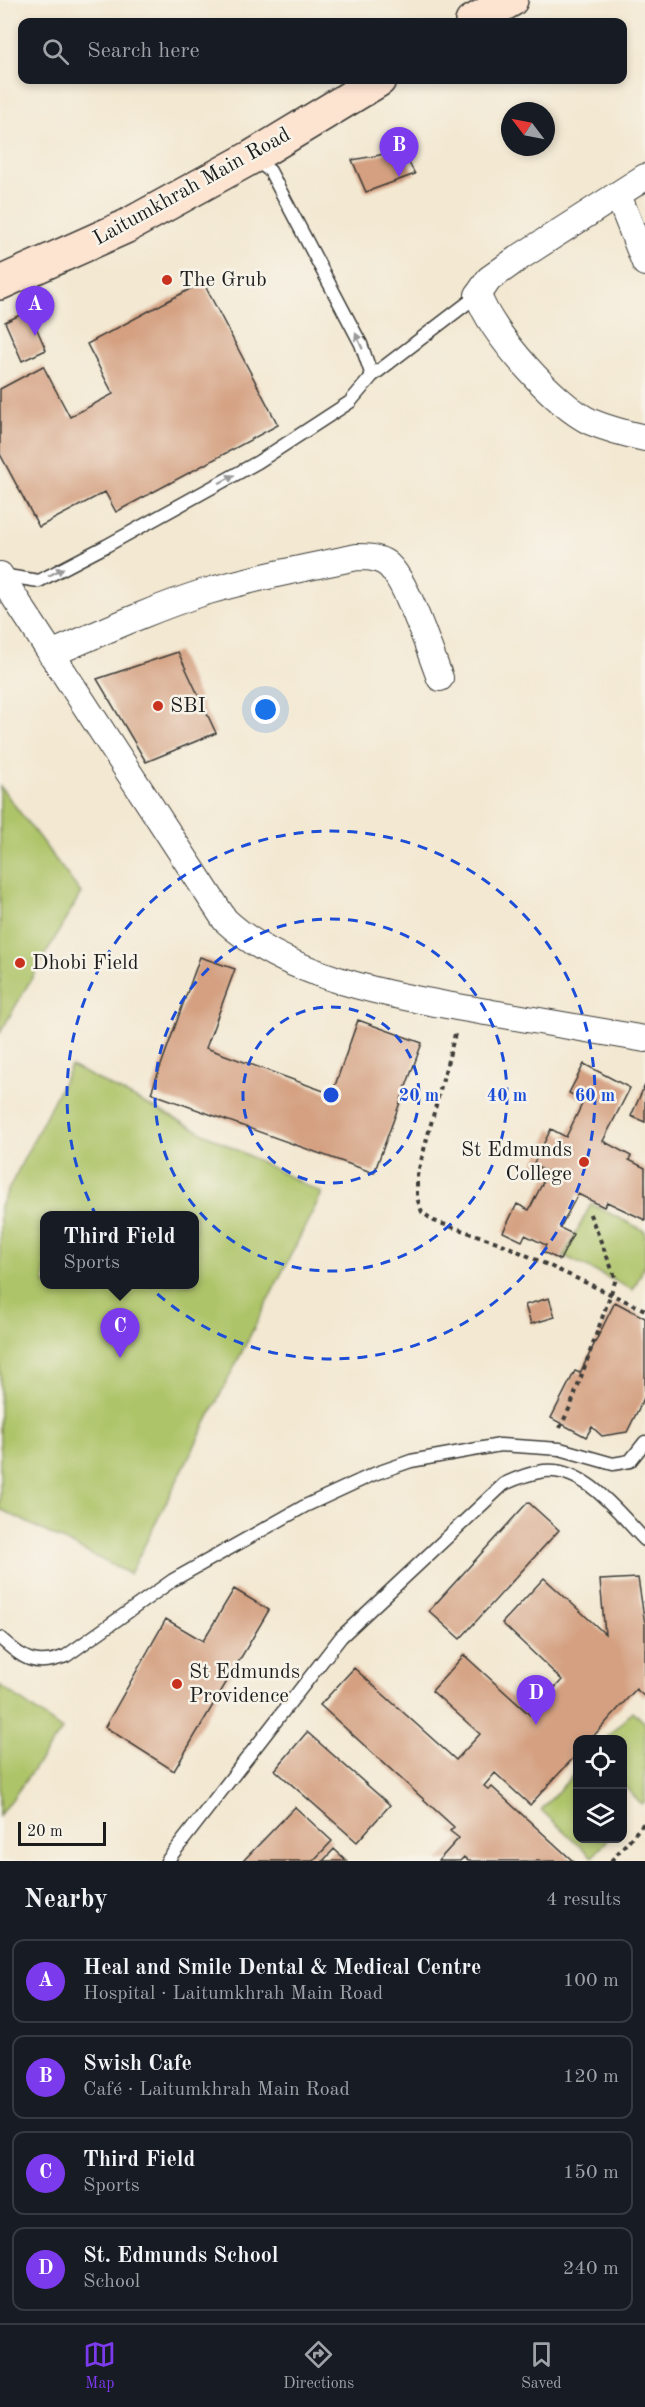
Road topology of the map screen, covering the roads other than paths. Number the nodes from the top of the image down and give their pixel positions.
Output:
1 (511, 0) edge
2 (479, 18) edge
3 (372, 84) edge
4 (252, 157) junction
5 (645, 177) edge
6 (618, 195) junction
7 (645, 263) edge
8 (0, 282) edge
9 (478, 296) junction
10 (372, 376) junction
11 (645, 438) edge
12 (0, 575) edge
13 (51, 654) junction
14 (440, 678) dead end
15 (645, 1039) edge
16 (645, 1442) edge
17 (645, 1540) edge
18 (0, 1638) edge
19 (167, 1861) edge

1 - 2 street
3 - 4 street, Laitumkhrah Main Road
4 - 8 street, Laitumkhrah Main Road
10 -> 4 lane
5 - 6 street
6 - 7 street
6 - 9 street
9 - 10 lane
9 - 11 street
12 -> 10 lane
12 - 13 street
13 - 14 street
13 - 15 street
16 - 18 lane
17 - 19 lane

